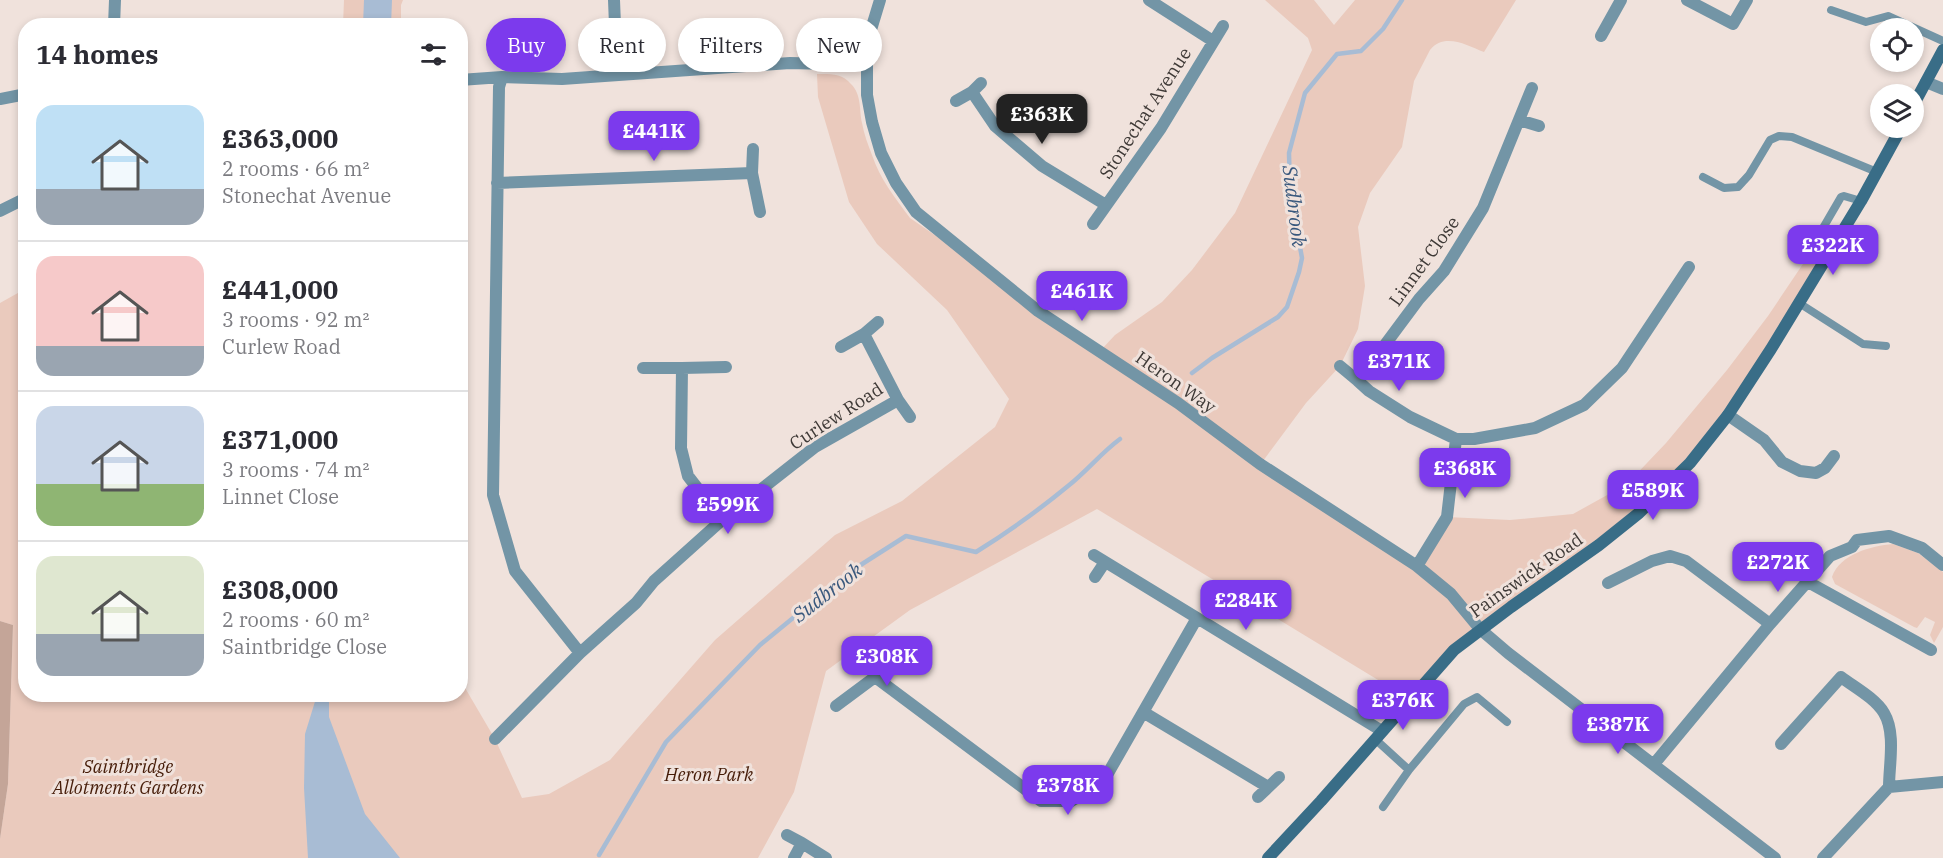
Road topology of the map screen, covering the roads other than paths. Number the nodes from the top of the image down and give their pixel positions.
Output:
1 (115, 0) edge
2 (614, 0) edge
3 (880, 0) edge
4 (1149, 0) edge
5 (1622, 0) edge
6 (1686, 0) edge
7 (1747, 0) edge
8 (1831, 10) dead end
9 (114, 18) edge
10 (875, 18) edge
11 (1223, 26) dead end
12 (1601, 36) dead end
13 (1213, 40) junction
14 (1943, 41) edge
15 (1943, 50) edge
16 (796, 63) edge
17 (867, 72) edge
18 (617, 75) junction
19 (502, 77) junction
20 (468, 79) edge
21 (1926, 82) junction
22 (1924, 86) edge
23 (1532, 88) dead end
24 (1943, 89) edge
25 (18, 96) edge
26 (0, 99) edge
27 (956, 100) dead end
28 (1519, 120) junction
29 (1539, 126) dead end
30 (1896, 138) edge
31 (753, 149) dead end
32 (1877, 172) junction
33 (752, 173) junction
34 (1703, 177) dead end
35 (497, 183) junction
36 (1861, 201) junction
37 (18, 202) edge
38 (1106, 205) junction
39 (0, 211) edge
40 (760, 212) dead end
41 (1093, 224) dead end
42 (1828, 254) junction
43 (1689, 267) dead end
44 (1799, 303) junction
45 (878, 322) dead end
46 (864, 334) junction
47 (1886, 346) dead end
48 (841, 347) dead end
49 (1340, 366) dead end
50 (726, 367) dead end
51 (644, 368) dead end
52 (682, 368) junction
53 (1358, 381) junction
54 (898, 400) junction
55 (1728, 415) junction
56 (910, 417) dead end
57 (1456, 439) junction
58 (1834, 456) dead end
59 (722, 520) junction
60 (1943, 565) edge
61 (1417, 566) junction
62 (1095, 577) dead end
63 (1808, 582) junction
64 (1608, 583) dead end
65 (1197, 618) junction
66 (1770, 624) junction
67 (1480, 629) junction
68 (918, 643) dead end
69 (1931, 650) dead end
70 (580, 653) junction
71 (875, 677) junction
72 (836, 706) dead end
73 (1143, 712) junction
74 (1507, 722) dead end
75 (1379, 735) junction
76 (495, 739) dead end
77 (1781, 744) dead end
78 (1654, 764) junction
79 (1409, 770) junction
80 (1279, 777) dead end
81 (1943, 782) edge
82 (1268, 787) junction
83 (1889, 787) junction
84 (1258, 797) dead end
85 (1383, 807) dead end
86 (787, 835) dead end
87 (802, 843) junction
88 (794, 858) edge
89 (826, 858) edge
90 (1268, 858) edge
91 (1775, 858) edge
92 (1823, 858) edge

1 - 9 street
2 - 18 street
3 - 10 street, Heron Way
4 - 13 street, Stonechat Avenue
5 - 12 street
6 - 7 street
8 - 14 lane
11 - 13 street, Stonechat Avenue
13 - 38 street, Stonechat Avenue
15 - 21 main road
16 - 18 street
17 - 61 street, Heron Way
18 - 19 street
19 - 20 street
19 - 35 street
21 - 22 main road
21 - 24 street
23 - 28 street, Linnet Close
25 - 26 street
27 - 38 street, Stonechat Avenue
28 - 29 street
28 - 53 street, Linnet Close
30 - 32 main road, Painswick Road
31 - 33 street
32 - 34 lane
32 - 36 main road, Painswick Road
33 - 35 street
33 - 40 street
35 - 70 street
36 - 42 main road, Painswick Road
36 - 42 lane
37 - 39 street
38 - 41 street, Stonechat Avenue
42 - 44 main road, Painswick Road
43 - 57 street
44 - 47 lane
44 - 55 main road, Painswick Road
45 - 46 street
46 - 48 street
46 - 54 street, Curlew Road
49 - 53 street
50 - 52 street
51 - 52 street
52 - 59 street
53 - 57 street
54 - 56 street
54 - 59 street, Curlew Road
55 - 58 street
55 - 67 main road, Painswick Road
57 - 61 street
59 - 70 street, Curlew Road
60 - 63 street
61 - 67 street, Heron Way
62 - 65 street
63 - 66 street
63 - 69 street
64 - 66 street
65 - 73 street
65 - 75 street
66 - 78 street
67 - 75 main road, Painswick Road
67 - 78 street, Heron Way
68 - 71 street
70 - 76 street, Curlew Road
71 - 72 street
71 - 73 street
73 - 82 street
74 - 79 lane
75 - 79 lane
75 - 90 main road, Painswick Road
77 - 83 street
78 - 91 street, Heron Way
79 - 85 lane
80 - 82 street
81 - 83 street
82 - 84 street
83 - 92 street
86 - 87 street
87 - 88 street
87 - 89 street

